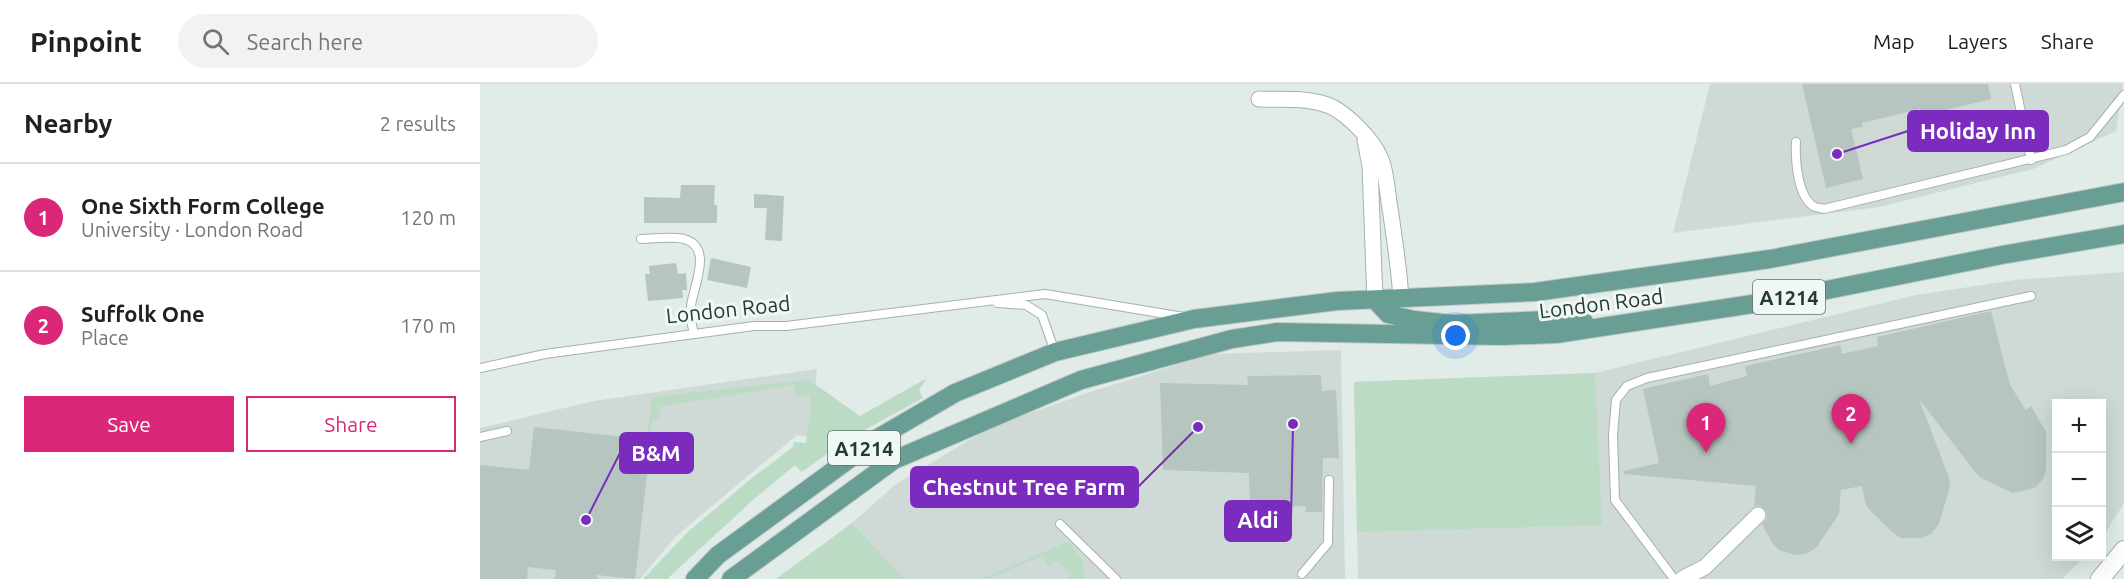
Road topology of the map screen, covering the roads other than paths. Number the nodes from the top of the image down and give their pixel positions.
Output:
1 (2015, 84) edge
2 (2124, 95) edge
3 (1259, 99) dead end
4 (1364, 134) junction
5 (1796, 142) dead end
6 (2031, 160) junction
7 (2124, 192) edge
8 (2124, 234) edge
9 (641, 239) dead end
10 (2031, 296) dead end
11 (1401, 299) junction
12 (1375, 300) junction
13 (981, 301) junction
14 (1388, 314) junction
15 (1194, 319) junction
16 (1622, 325) junction
17 (1341, 333) junction
18 (694, 334) junction
19 (1055, 352) junction
20 (480, 369) edge
21 (507, 431) dead end
22 (480, 437) edge
23 (1329, 480) dead end
24 (1758, 515) dead end
25 (1060, 524) dead end
26 (2124, 550) edge
27 (1302, 574) dead end
28 (695, 579) edge
29 (731, 579) edge
30 (1116, 579) edge
31 (1674, 579) edge
32 (1682, 579) edge
33 (2101, 579) edge

1 - 6 lane
2 - 6 lane
3 - 4 street
4 - 11 street
4 - 12 street
5 - 6 lane
7 - 11 main road, London Road / A1214
8 - 16 main road, London Road / A1214
9 - 18 lane
10 - 31 lane
11 - 12 main road, London Road / A1214
11 - 14 main road
12 - 14 main road
12 - 15 main road, London Road / A1214
13 - 15 lane, London Road
13 - 18 lane, London Road
13 - 19 lane, London Road
14 - 16 main road
14 - 17 main road
15 - 19 main road, London Road / A1214
16 - 17 main road, London Road / A1214
17 - 29 main road, London Road / A1214
18 - 20 lane, London Road
19 - 28 main road, A1214
21 - 22 lane
23 - 27 lane
24 - 32 street
25 - 30 lane
26 - 33 street

